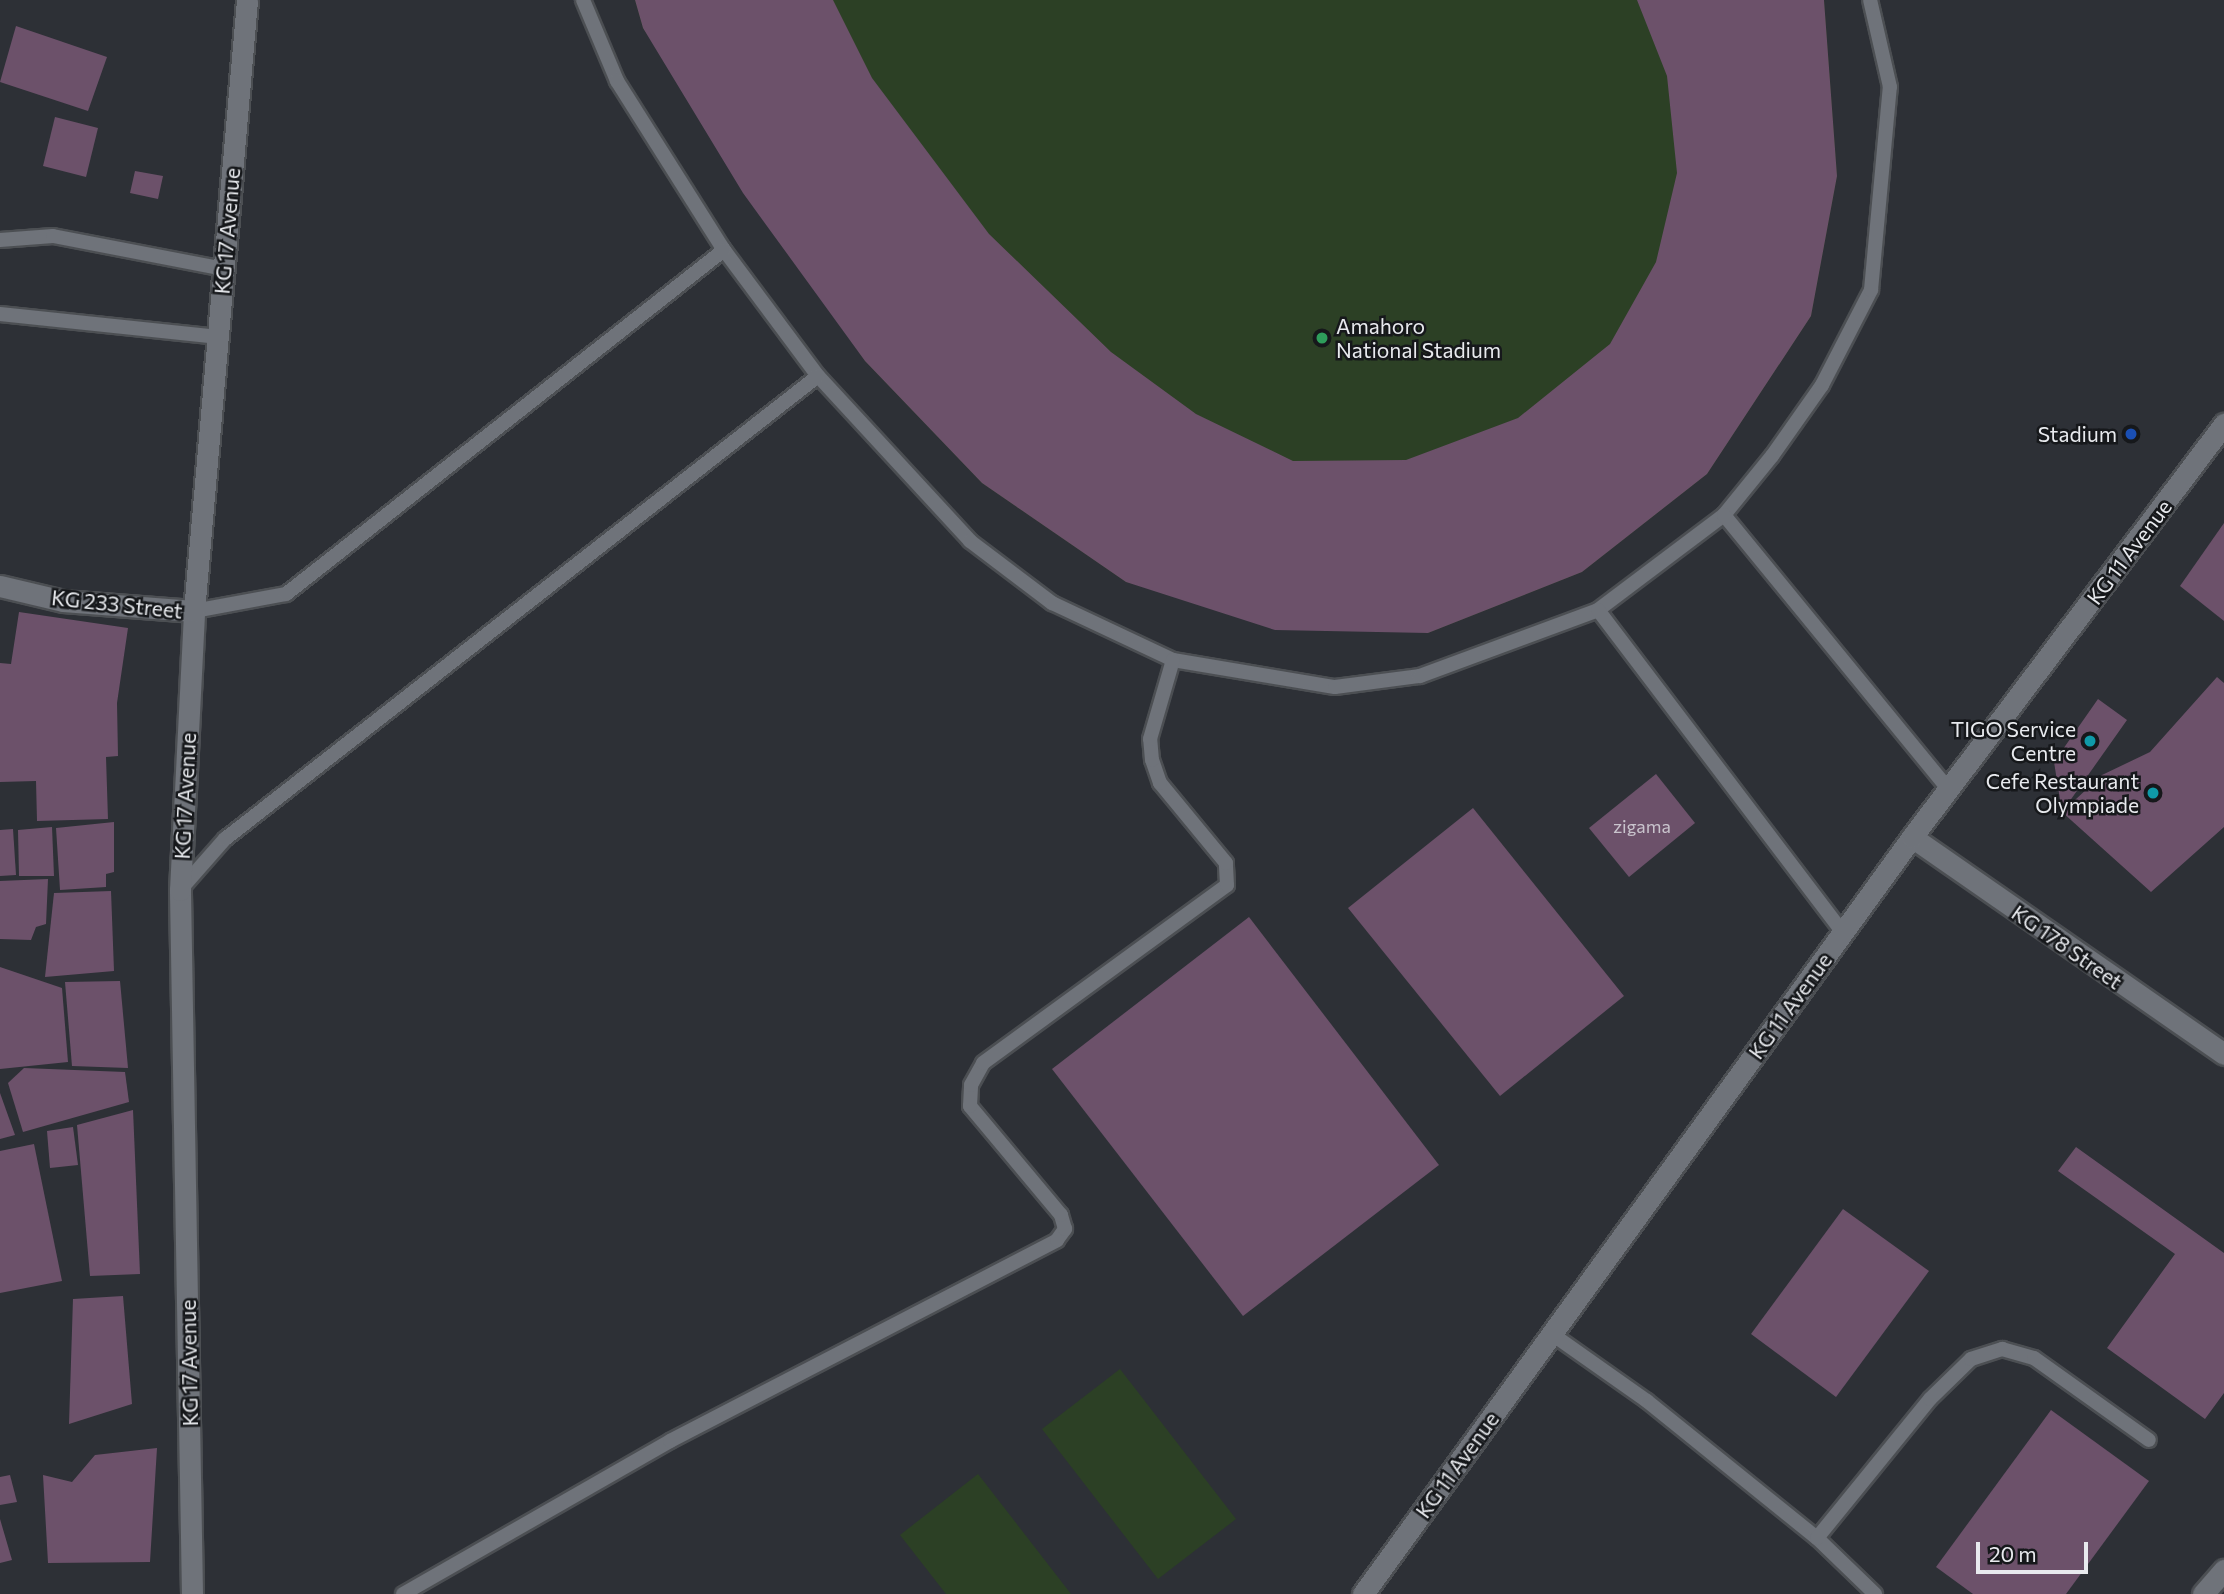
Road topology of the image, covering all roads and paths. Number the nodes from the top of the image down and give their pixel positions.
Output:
1 (247, 0) edge
2 (583, 0) edge
3 (1870, 0) edge
4 (0, 240) edge
5 (724, 250) junction
6 (225, 269) junction
7 (0, 314) edge
8 (219, 337) junction
9 (818, 376) junction
10 (2224, 424) edge
11 (1724, 515) junction
12 (0, 586) edge
13 (1598, 610) junction
14 (194, 611) junction
15 (1173, 660) junction
16 (1950, 791) junction
17 (1912, 837) junction
18 (180, 890) junction
19 (1843, 933) junction
20 (2224, 1054) edge
21 (1552, 1334) junction
22 (2149, 1440) dead end
23 (1817, 1538) junction
24 (2224, 1570) edge
25 (192, 1594) edge
26 (403, 1594) edge
27 (1363, 1594) edge
28 (1875, 1594) edge
29 (2203, 1594) edge

1 - 6 street, KG 17 Avenue
2 - 5 lane
3 - 11 lane
4 - 6 lane
5 - 9 lane
5 - 14 lane
6 - 8 street, KG 17 Avenue
7 - 8 lane
8 - 14 street, KG 17 Avenue
9 - 15 lane
9 - 18 lane
10 - 16 street, KG 11 Avenue
11 - 13 lane
11 - 16 lane
12 - 14 street, KG 233 Street
13 - 15 lane
13 - 19 lane
14 - 18 street, KG 17 Avenue
15 - 26 lane
16 - 17 street, KG 11 Avenue
17 - 19 street, KG 11 Avenue
17 - 20 street, KG 178 Street
18 - 25 street, KG 17 Avenue
19 - 21 street, KG 11 Avenue
21 - 23 lane
21 - 27 street, KG 11 Avenue
22 - 23 lane
23 - 28 lane
24 - 29 street

